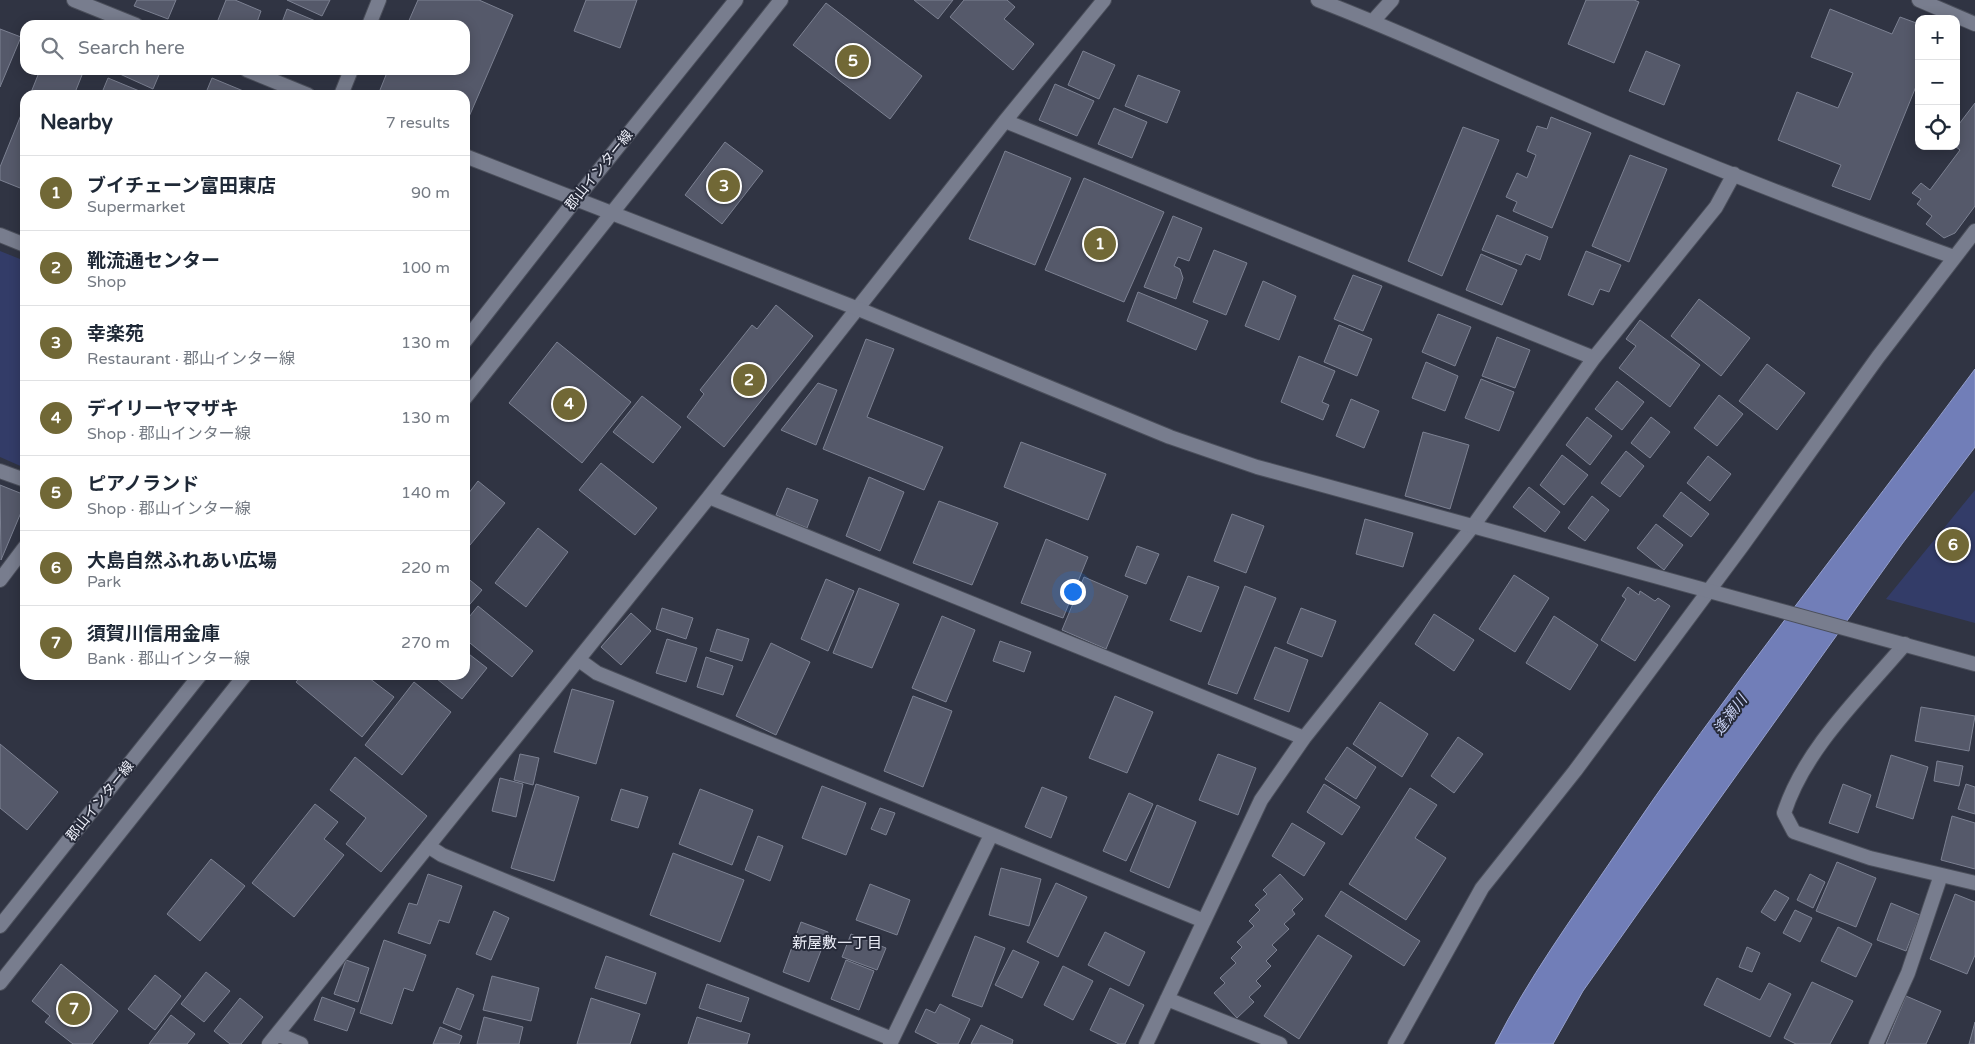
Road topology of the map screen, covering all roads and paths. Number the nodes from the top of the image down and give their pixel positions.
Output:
1 (74, 0) edge
2 (378, 0) edge
3 (736, 0) edge
4 (781, 0) edge
5 (1104, 0) edge
6 (1318, 0) edge
7 (1392, 0) edge
8 (1919, 0) edge
9 (124, 20) edge
10 (371, 20) edge
11 (1373, 21) junction
12 (1975, 24) edge
13 (259, 75) edge
14 (349, 75) edge
15 (296, 90) edge
16 (343, 90) edge
17 (1005, 121) junction
18 (470, 158) edge
19 (1734, 174) junction
20 (576, 199) junction
21 (613, 213) junction
22 (1975, 231) edge
23 (0, 235) edge
24 (20, 243) edge
25 (1954, 257) junction
26 (856, 308) junction
27 (470, 335) edge
28 (1594, 358) junction
29 (470, 392) edge
30 (0, 470) edge
31 (20, 478) edge
32 (709, 497) junction
33 (1473, 526) junction
34 (20, 554) edge
35 (0, 580) edge
36 (1709, 590) junction
37 (1904, 644) junction
38 (579, 660) junction
39 (1975, 664) edge
40 (196, 680) edge
41 (241, 680) edge
42 (1304, 738) junction
43 (991, 835) junction
44 (428, 846) junction
45 (1941, 875) junction
46 (1975, 883) edge
47 (1204, 920) junction
48 (0, 926) edge
49 (0, 983) edge
50 (1167, 999) junction
51 (273, 1039) edge
52 (891, 1042) edge
53 (301, 1044) edge
54 (1146, 1044) edge
55 (1280, 1044) edge
56 (1395, 1044) edge
57 (1876, 1044) edge

1 - 9 street
2 - 10 street
3 - 20 street, 郡山インター線
4 - 21 street
5 - 17 street
6 - 11 street
7 - 11 street
8 - 12 street
11 - 19 street
13 - 15 street
14 - 16 street
17 - 26 street
17 - 28 street
18 - 20 street
19 - 25 street
19 - 28 street
20 - 21 street
20 - 27 street, 郡山インター線
21 - 26 street
21 - 29 street
22 - 25 street
23 - 24 street
25 - 36 street
26 - 32 street
26 - 33 street
28 - 33 street
30 - 31 street
32 - 38 street
32 - 42 street
33 - 36 street
33 - 42 street
34 - 35 street
36 - 37 street
36 - 56 street
37 - 39 street
37 - 45 street
38 - 43 street
38 - 44 street
40 - 48 street, 郡山インター線
41 - 49 street
42 - 47 street
43 - 47 street
43 - 52 street
44 - 51 street
44 - 52 street
45 - 46 street
45 - 57 street
47 - 50 street
50 - 54 street
50 - 55 street
51 - 53 street

